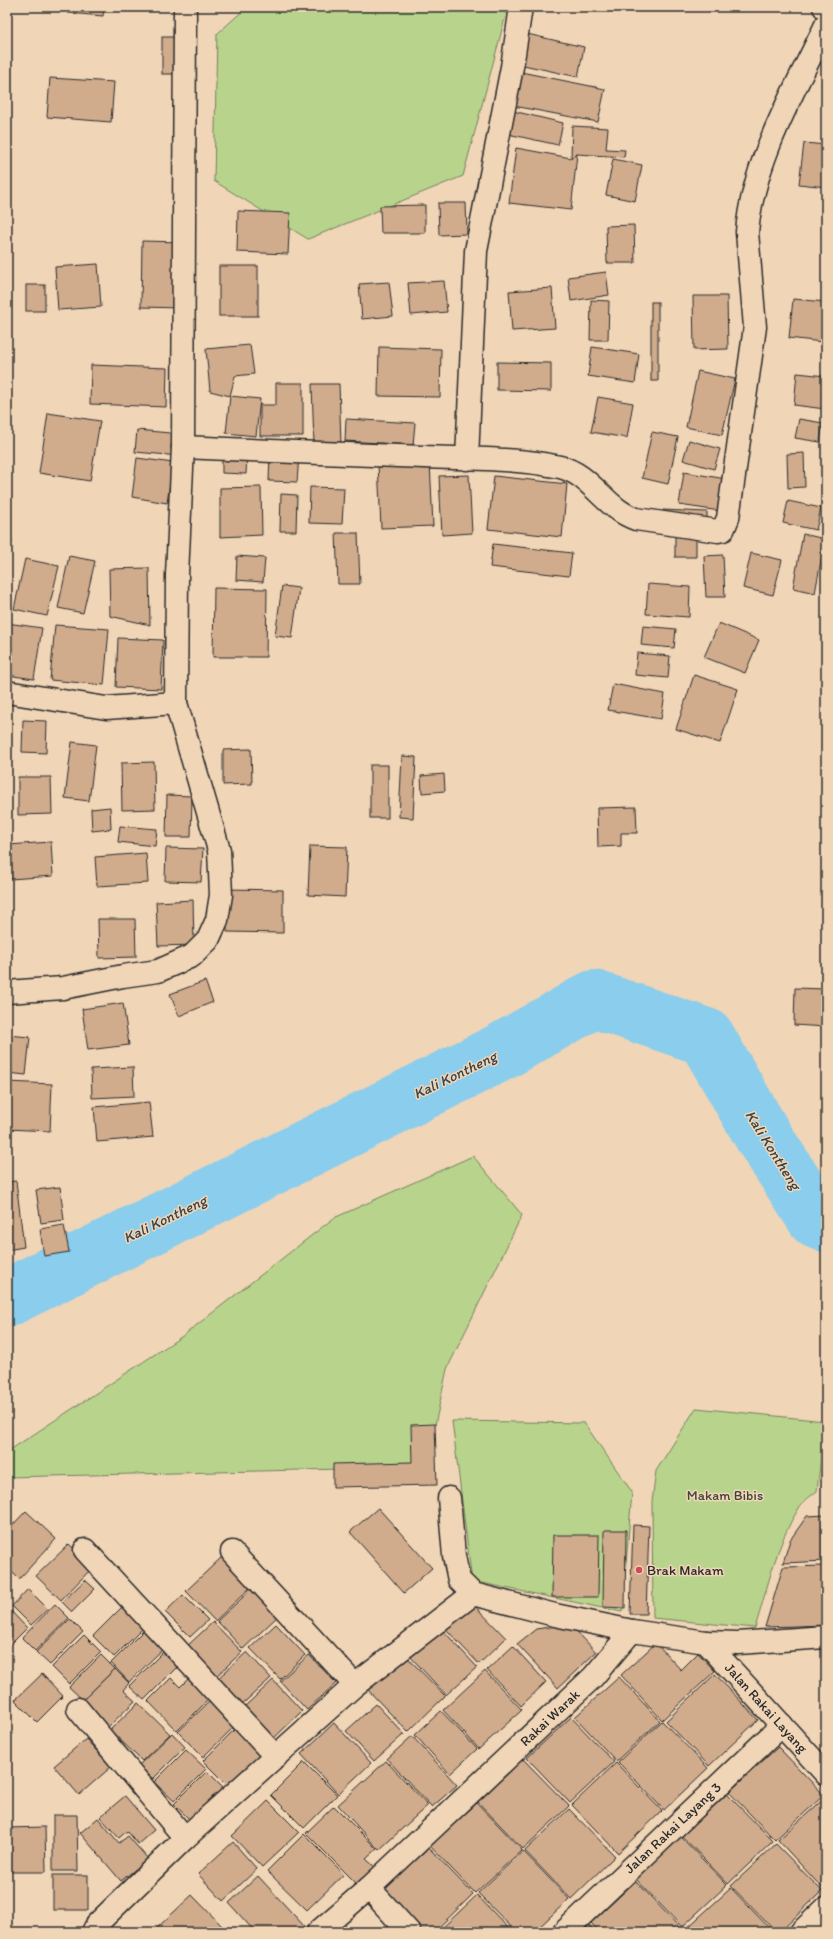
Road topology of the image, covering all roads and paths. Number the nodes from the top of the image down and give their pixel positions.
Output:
1 (185, 7) edge
2 (521, 7) edge
3 (826, 25) edge
4 (183, 448) junction
5 (467, 459) junction
6 (7, 692) edge
7 (176, 704) junction
8 (7, 992) edge
9 (449, 1498) dead end
10 (85, 1550) dead end
11 (232, 1552) dead end
12 (474, 1594) junction
13 (632, 1631) junction
14 (826, 1637) edge
15 (706, 1642) junction
16 (355, 1684) junction
17 (78, 1709) dead end
18 (782, 1725) junction
19 (276, 1757) junction
20 (826, 1774) edge
21 (185, 1838) junction
22 (369, 1888) junction
23 (826, 1908) edge
24 (93, 1932) edge
25 (318, 1932) edge
26 (409, 1932) edge
27 (564, 1932) edge
28 (801, 1932) edge

1 - 4 street
2 - 5 street
3 - 5 street
4 - 5 street
4 - 7 street
6 - 7 street
7 - 8 street
9 - 12 street
10 - 19 street
11 - 16 street
12 - 13 street
12 - 16 street
13 - 15 street
13 - 22 street, Rakai Warak
14 - 15 street
15 - 18 street, Jalan Rakai Layang
16 - 19 street
17 - 21 street
18 - 20 street, Jalan Rakai Layang
18 - 27 street, Jalan Rakai Layang 3
19 - 21 street
21 - 24 street
22 - 25 street, Rakai Warak
22 - 26 street
23 - 28 street

